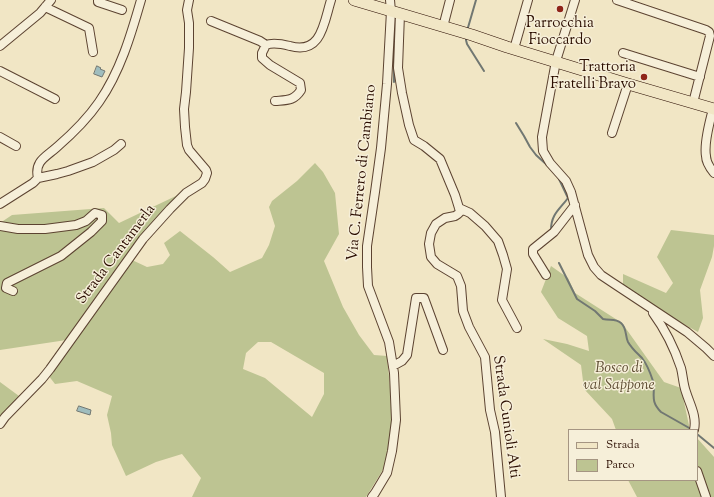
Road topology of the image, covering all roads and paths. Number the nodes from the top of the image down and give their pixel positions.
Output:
1 (51, 0) edge
2 (98, 0) edge
3 (141, 0) edge
4 (189, 0) edge
5 (330, 0) edge
6 (354, 0) edge
7 (450, 0) edge
8 (528, 0) edge
9 (575, 0) edge
10 (617, 0) edge
11 (45, 7) junction
12 (394, 8) edge
13 (122, 10) dead end
14 (211, 21) dead end
15 (443, 27) junction
16 (266, 45) junction
17 (0, 46) edge
18 (514, 49) junction
19 (93, 52) dead end
20 (623, 53) dead end
21 (556, 61) junction
22 (0, 71) edge
23 (700, 77) junction
24 (628, 84) junction
25 (55, 99) dead end
26 (275, 100) dead end
27 (693, 103) junction
28 (713, 109) edge
29 (612, 133) dead end
30 (0, 137) edge
31 (121, 144) dead end
32 (16, 146) dead end
33 (714, 173) edge
34 (38, 178) junction
35 (0, 204) edge
36 (575, 205) junction
37 (459, 208) junction
38 (0, 226) edge
39 (546, 275) dead end
40 (13, 291) dead end
41 (650, 309) junction
42 (517, 328) dead end
43 (443, 350) dead end
44 (714, 356) edge
45 (393, 366) junction
46 (0, 424) edge
47 (694, 429) edge
48 (698, 474) edge
49 (372, 497) edge
50 (501, 497) edge
51 (706, 497) edge

1 - 11 street
2 - 13 street
3 - 34 street
4 - 46 street, Strada Cantamerla
5 - 16 street
6 - 12 main road
7 - 15 street
8 - 18 street
9 - 21 street
10 - 23 street
11 - 17 street
11 - 19 street
12 - 15 main road
12 - 37 street
12 - 45 street, Via C. Ferrero di Cambiano
14 - 16 street
15 - 18 main road
16 - 26 street
18 - 21 main road
20 - 23 street
21 - 24 main road
21 - 36 street
22 - 25 street
23 - 27 street
24 - 27 main road
24 - 29 street
27 - 28 main road
28 - 33 street
30 - 32 street
31 - 34 street
34 - 35 street
36 - 39 street
36 - 41 street
37 - 42 street
37 - 50 street, Strada Cunioli Alti
38 - 40 street
41 - 44 street
41 - 47 street
43 - 45 street
45 - 49 street, Via C. Ferrero di Cambiano
48 - 51 street

